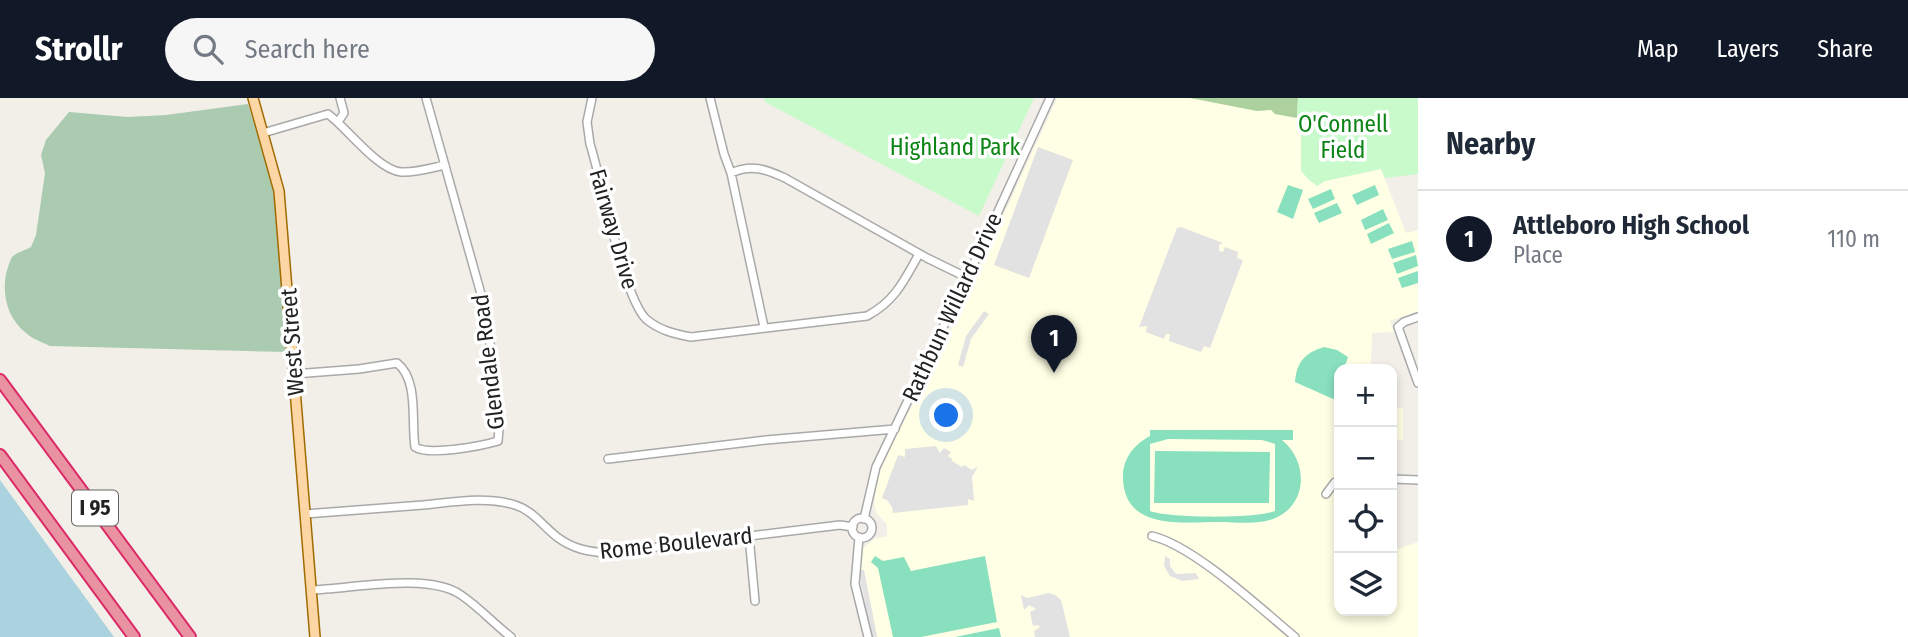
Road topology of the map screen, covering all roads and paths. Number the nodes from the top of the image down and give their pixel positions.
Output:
1 (253, 98) edge
2 (340, 98) edge
3 (426, 98) edge
4 (592, 98) edge
5 (710, 98) edge
6 (1050, 98) edge
7 (338, 122) junction
8 (263, 132) junction
9 (445, 165) junction
10 (731, 173) junction
11 (919, 254) junction
12 (968, 278) junction
13 (1418, 317) edge
14 (764, 327) junction
15 (294, 374) junction
16 (0, 380) edge
17 (1418, 383) edge
18 (895, 429) junction
19 (0, 455) edge
20 (608, 458) dead end
21 (1397, 480) edge
22 (1418, 480) edge
23 (1334, 483) edge
24 (1326, 494) dead end
25 (305, 514) junction
26 (864, 519) junction
27 (853, 527) junction
28 (749, 536) junction
29 (1152, 536) dead end
30 (859, 537) junction
31 (311, 590) junction
32 (755, 601) dead end
33 (134, 637) edge
34 (190, 637) edge
35 (315, 637) edge
36 (511, 637) edge
37 (867, 637) edge
38 (1295, 637) edge

1 - 8 main road, West Street
2 - 7 street
3 - 9 street, Glendale Road
4 - 14 street, Fairway Drive
5 - 10 street
6 - 12 street, Rathbun Willard Drive
7 - 8 street
7 - 9 street
8 - 15 main road, West Street
9 - 15 street, Glendale Road
10 - 11 street
10 - 14 street
11 - 12 street
11 - 14 street, Fairway Drive
12 - 18 street, Rathbun Willard Drive
13 - 17 street
15 - 25 main road, West Street
16 - 34 highway, I 95
18 - 20 street
18 - 26 street, Rathbun Willard Drive
19 - 33 highway, I 95
21 - 22 street
23 - 24 street
25 - 28 street, Rome Boulevard
25 - 31 main road, West Street
26 - 27 street
26 - 30 street, Rathbun Willard Drive
27 - 28 street, Rome Boulevard
27 - 30 street
28 - 32 street
29 - 38 street
30 - 37 street
31 - 35 main road, West Street
31 - 36 street

